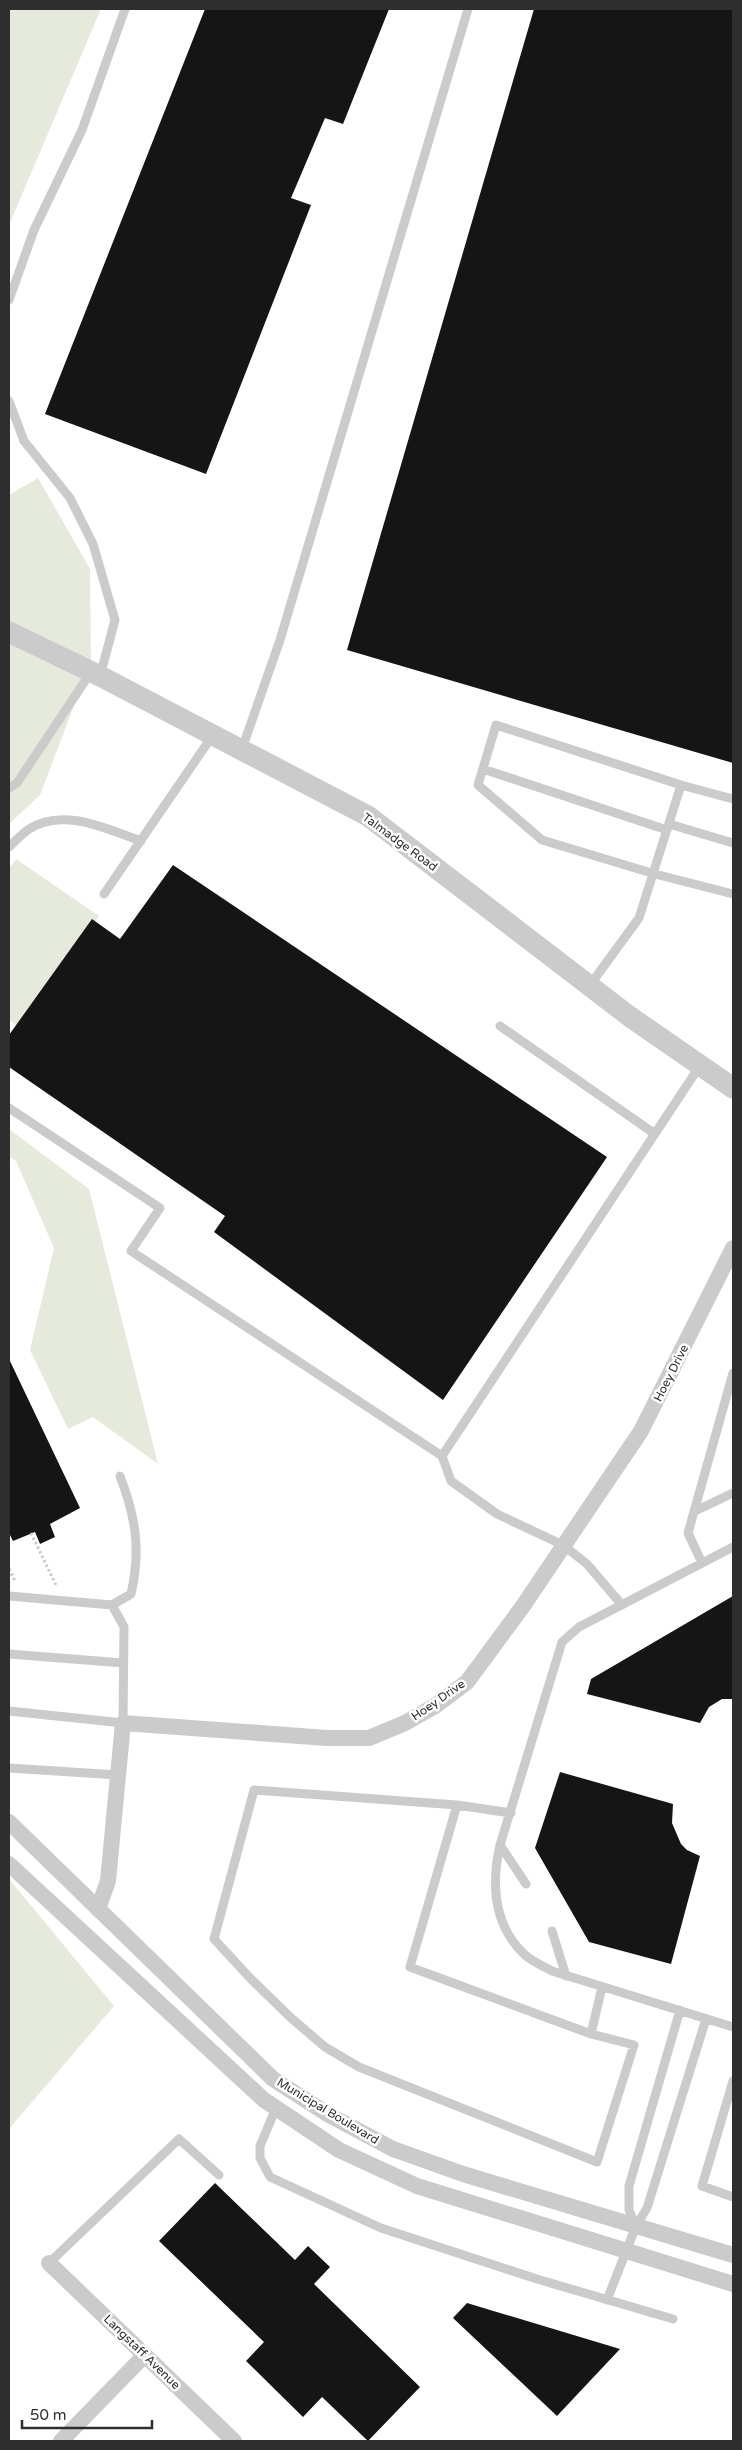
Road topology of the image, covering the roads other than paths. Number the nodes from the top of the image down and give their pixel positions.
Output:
1 (125, 9) edge
2 (468, 9) edge
3 (9, 300) edge
4 (9, 401) edge
5 (9, 632) edge
6 (96, 674) junction
7 (213, 735) junction
8 (242, 750) junction
9 (482, 769) junction
10 (681, 785) junction
11 (9, 788) edge
12 (733, 799) edge
13 (668, 827) junction
14 (141, 841) junction
15 (733, 843) edge
16 (9, 847) edge
17 (655, 874) junction
18 (104, 894) dead end
19 (733, 894) edge
20 (590, 985) junction
21 (500, 1026) dead end
22 (701, 1064) junction
23 (733, 1088) edge
24 (9, 1108) edge
25 (655, 1134) junction
26 (733, 1248) edge
27 (733, 1373) edge
28 (442, 1456) junction
29 (120, 1476) dead end
30 (733, 1493) edge
31 (695, 1511) junction
32 (563, 1545) junction
33 (733, 1547) edge
34 (702, 1563) junction
35 (9, 1596) edge
36 (112, 1605) junction
37 (622, 1605) junction
38 (9, 1654) edge
39 (123, 1663) junction
40 (9, 1711) edge
41 (123, 1723) junction
42 (9, 1768) edge
43 (118, 1775) junction
44 (457, 1806) junction
45 (510, 1813) junction
46 (9, 1822) edge
47 (500, 1845) junction
48 (9, 1864) edge
49 (526, 1884) dead end
50 (98, 1909) junction
51 (552, 1931) dead end
52 (566, 1976) junction
53 (602, 1987) junction
54 (680, 2010) junction
55 (706, 2019) junction
56 (733, 2027) edge
57 (591, 2034) junction
58 (733, 2081) edge
59 (276, 2108) junction
60 (219, 2175) dead end
61 (733, 2197) edge
62 (636, 2226) junction
63 (626, 2251) junction
64 (733, 2255) edge
65 (49, 2263) joint
66 (733, 2284) edge
67 (606, 2300) junction
68 (672, 2319) dead end
69 (144, 2355) junction
70 (61, 2441) edge
71 (234, 2441) edge

1 - 3 lane
2 - 8 lane
4 - 6 lane
5 - 6 street, Talmadge Road
6 - 7 street, Talmadge Road
6 - 11 lane
7 - 8 street, Talmadge Road
7 - 14 lane
8 - 20 street, Talmadge Road
9 - 10 lane
9 - 13 lane
9 - 17 lane
10 - 12 lane
10 - 13 lane
13 - 15 lane
13 - 17 lane
14 - 16 lane
14 - 18 lane
17 - 19 lane
17 - 20 lane
20 - 22 street, Talmadge Road
21 - 25 lane
22 - 23 street, Talmadge Road
22 - 25 lane
24 - 28 lane
25 - 28 lane
26 - 32 street, Hoey Drive
27 - 31 lane
28 - 32 lane
29 - 36 lane
30 - 31 lane
31 - 34 lane
32 - 37 lane
32 - 41 street, Hoey Drive
33 - 34 lane
34 - 37 lane
35 - 36 lane
36 - 39 lane
37 - 45 lane
38 - 39 lane
39 - 41 lane
40 - 41 lane
41 - 43 street
42 - 43 lane
43 - 50 street
44 - 45 lane
44 - 57 lane
44 - 57 lane
45 - 47 lane
46 - 50 street, Municipal Boulevard
47 - 49 lane
47 - 52 lane
48 - 59 street, Municipal Boulevard
50 - 62 street, Municipal Boulevard
51 - 52 lane
52 - 53 lane
53 - 54 lane
53 - 57 lane
54 - 55 lane
54 - 62 lane
55 - 56 lane
55 - 62 lane
58 - 61 lane
59 - 63 street, Municipal Boulevard
59 - 67 lane
60 - 65 lane
62 - 63 lane
62 - 64 street, Municipal Boulevard
63 - 66 street, Municipal Boulevard
63 - 67 lane
65 - 69 street, Langstaff Avenue
67 - 68 lane
69 - 70 street
69 - 71 street, Langstaff Avenue

